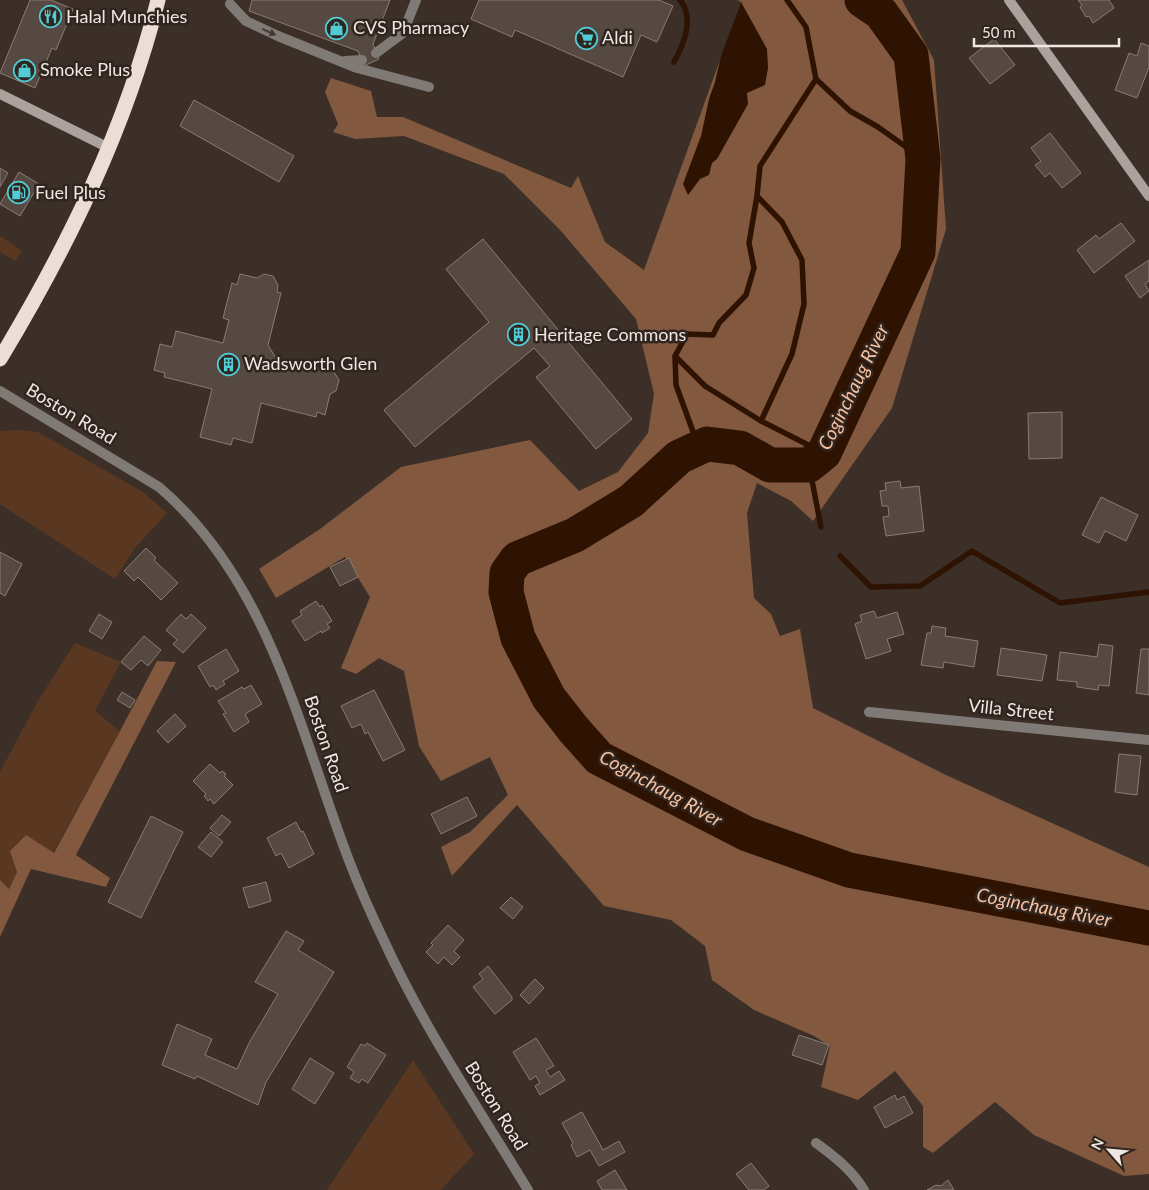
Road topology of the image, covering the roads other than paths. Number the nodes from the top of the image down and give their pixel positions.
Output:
1 (158, 0) edge
2 (416, 0) edge
3 (1010, 0) edge
4 (230, 4) dead end
5 (376, 52) dead end
6 (362, 60) dead end
7 (341, 61) junction
8 (429, 87) dead end
9 (0, 94) edge
10 (109, 148) junction
11 (1149, 196) edge
12 (0, 359) edge
13 (0, 391) edge
14 (869, 712) dead end
15 (1149, 740) edge
16 (816, 1143) dead end
17 (528, 1190) edge
18 (864, 1190) edge

1 - 10 highway
2 - 5 street
3 - 11 main road
4 -> 7 street
6 - 7 street
7 - 8 street
9 - 10 main road
10 - 12 highway
13 - 17 street, Boston Road
14 - 15 street, Villa Street
16 - 18 street

